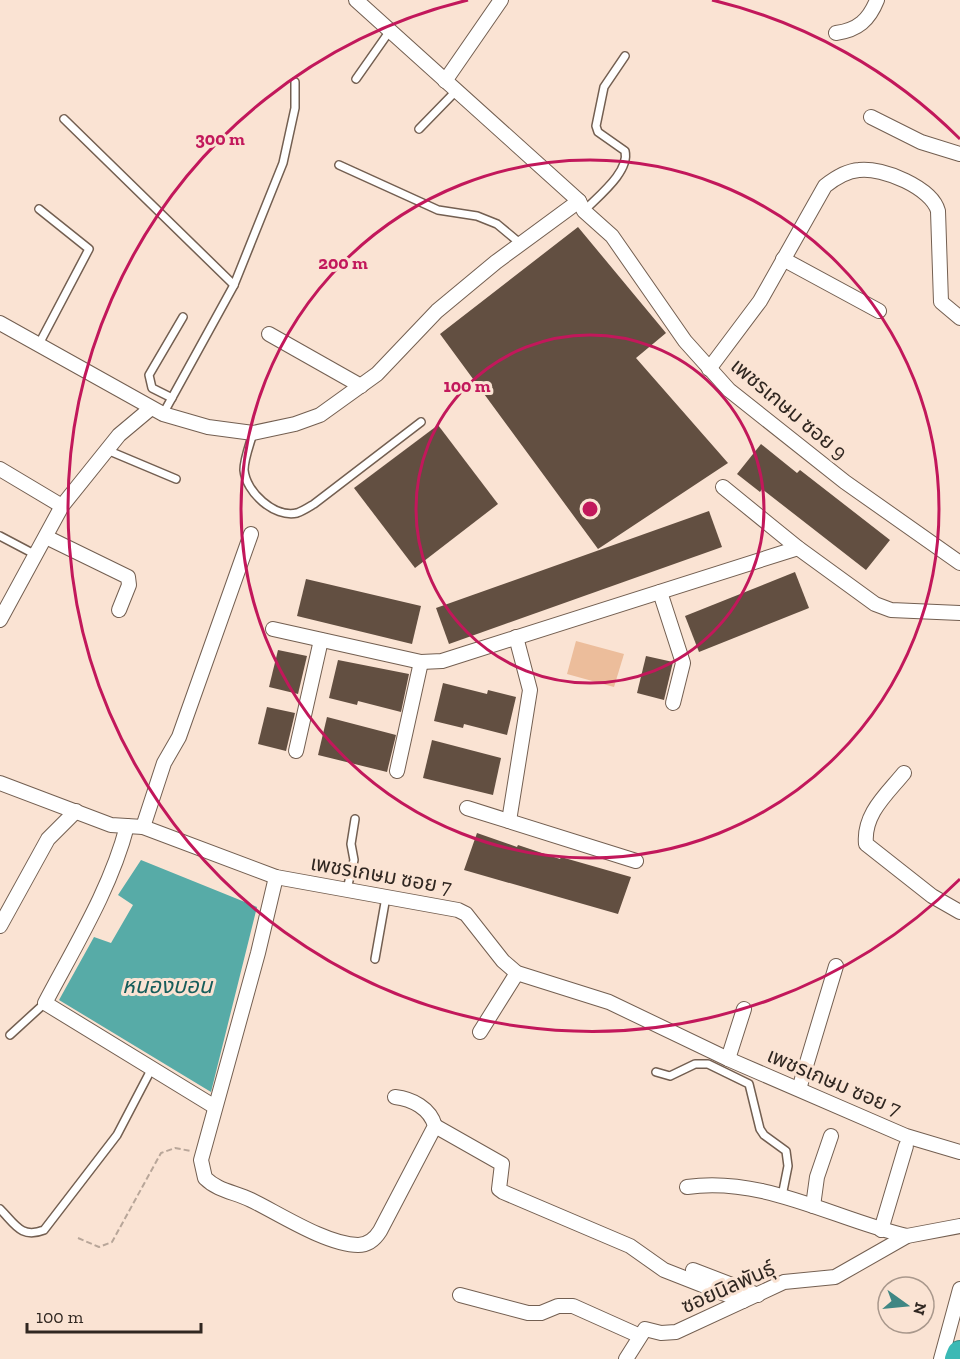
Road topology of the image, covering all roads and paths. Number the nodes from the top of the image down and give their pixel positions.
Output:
1 (356, 0) edge
2 (501, 0) edge
3 (877, 0) edge
4 (389, 32) junction
5 (836, 33) dead end
6 (625, 56) dead end
7 (356, 79) dead end
8 (445, 81) junction
9 (295, 82) dead end
10 (456, 91) junction
11 (871, 117) dead end
12 (64, 118) dead end
13 (419, 129) dead end
14 (960, 154) edge
15 (339, 165) dead end
16 (582, 206) junction
17 (39, 209) dead end
18 (521, 244) junction
19 (783, 259) junction
20 (234, 285) junction
21 (879, 312) dead end
22 (183, 317) dead end
23 (960, 318) edge
24 (0, 323) edge
25 (269, 334) dead end
26 (39, 344) junction
27 (709, 369) junction
28 (361, 386) junction
29 (172, 398) junction
30 (156, 411) junction
31 (421, 422) dead end
32 (253, 433) junction
33 (107, 450) junction
34 (0, 470) edge
35 (176, 479) dead end
36 (723, 487) dead end
37 (62, 506) junction
38 (251, 534) dead end
39 (0, 536) edge
40 (46, 537) junction
41 (798, 548) junction
42 (36, 555) junction
43 (960, 563) edge
44 (660, 592) junction
45 (119, 610) dead end
46 (960, 613) edge
47 (0, 620) edge
48 (273, 629) dead end
49 (516, 637) junction
50 (321, 640) junction
51 (421, 662) junction
52 (673, 703) dead end
53 (296, 751) dead end
54 (397, 771) dead end
55 (904, 773) dead end
56 (0, 783) edge
57 (467, 808) dead end
58 (76, 811) junction
59 (355, 819) dead end
60 (509, 821) junction
61 (128, 826) junction
62 (143, 827) junction
63 (636, 861) dead end
64 (276, 877) junction
65 (347, 889) junction
66 (386, 896) junction
67 (960, 912) edge
68 (0, 926) edge
69 (375, 959) dead end
70 (836, 966) dead end
71 (518, 973) junction
72 (45, 1003) junction
73 (744, 1009) dead end
74 (480, 1032) dead end
75 (10, 1035) dead end
76 (728, 1059) junction
77 (152, 1068) junction
78 (656, 1072) dead end
79 (799, 1089) junction
80 (395, 1097) dead end
81 (215, 1107) junction
82 (435, 1126) junction
83 (831, 1136) dead end
84 (906, 1146) dead end
85 (960, 1152) edge
86 (203, 1153) junction
87 (687, 1187) dead end
88 (782, 1196) junction
89 (813, 1206) junction
90 (0, 1209) edge
91 (960, 1226) edge
92 (880, 1230) junction
93 (907, 1236) junction
94 (78, 1238) dead end
95 (693, 1270) dead end
96 (960, 1289) edge
97 (460, 1295) dead end
98 (758, 1295) junction
99 (743, 1301) junction
100 (643, 1333) junction
101 (960, 1354) edge
102 (627, 1359) edge
103 (941, 1359) edge
104 (958, 1359) edge

1 - 4 street, เพชรเกษม ซอย 9
2 - 8 street
3 - 5 street
4 - 7 lane
4 - 8 street, เพชรเกษม ซอย 9
6 - 16 lane
8 - 10 street, เพชรเกษม ซอย 9
9 - 20 lane
10 - 13 lane
10 - 16 street, เพชรเกษม ซอย 9
11 - 14 street
12 - 20 lane
15 - 18 lane
16 - 18 street
16 - 27 street, เพชรเกษม ซอย 9
17 - 26 lane
18 - 28 street
19 - 21 street
19 - 23 street
19 - 27 street
20 - 29 lane
22 - 29 lane
24 - 26 street
25 - 28 street
26 - 30 street
27 - 43 street, เพชรเกษม ซอย 9
28 - 32 street
29 - 30 lane
30 - 32 street
30 - 33 street
31 - 32 lane
33 - 35 lane
33 - 37 street
34 - 37 street
36 - 41 street
37 - 40 street
38 - 62 street
39 - 42 lane
40 - 42 street
40 - 45 street
41 - 44 street
41 - 46 street
42 - 47 street
44 - 49 street
44 - 52 street
48 - 50 street
49 - 51 street
49 - 60 street
50 - 51 street
50 - 53 street
51 - 54 street
55 - 67 street
56 - 58 street, เพชรเกษม ซอย 7
57 - 60 street
58 - 61 street, เพชรเกษม ซอย 7
58 - 68 street
59 - 65 lane
60 - 63 street
61 - 62 street, เพชรเกษม ซอย 7
61 - 72 street
62 - 64 street, เพชรเกษม ซอย 7
64 - 65 street, เพชรเกษม ซอย 7
64 - 81 street
65 - 66 street, เพชรเกษม ซอย 7
66 - 69 lane
66 - 71 street, เพชรเกษม ซอย 7
70 - 79 street
71 - 74 street
71 - 76 street, เพชรเกษม ซอย 7
72 - 75 lane
72 - 77 street
73 - 76 street
76 - 79 street, เพชรเกษม ซอย 7
77 - 81 street
77 - 90 lane
78 - 88 lane
79 - 85 street, เพชรเกษม ซอย 7
80 - 82 street
81 - 86 street
82 - 86 street
82 - 99 street
83 - 89 street
84 - 92 street
86 - 94 path
87 - 88 street
88 - 89 street
89 - 92 street
91 - 93 street, ซอยนิลพันธุ์
92 - 93 street
93 - 98 street, ซอยนิลพันธุ์
95 - 98 street
96 - 103 street
97 - 100 street, ซอยนิลพันธุ์
98 - 99 street, ซอยนิลพันธุ์
99 - 100 street, ซอยนิลพันธุ์
100 - 102 street
101 - 104 highway

